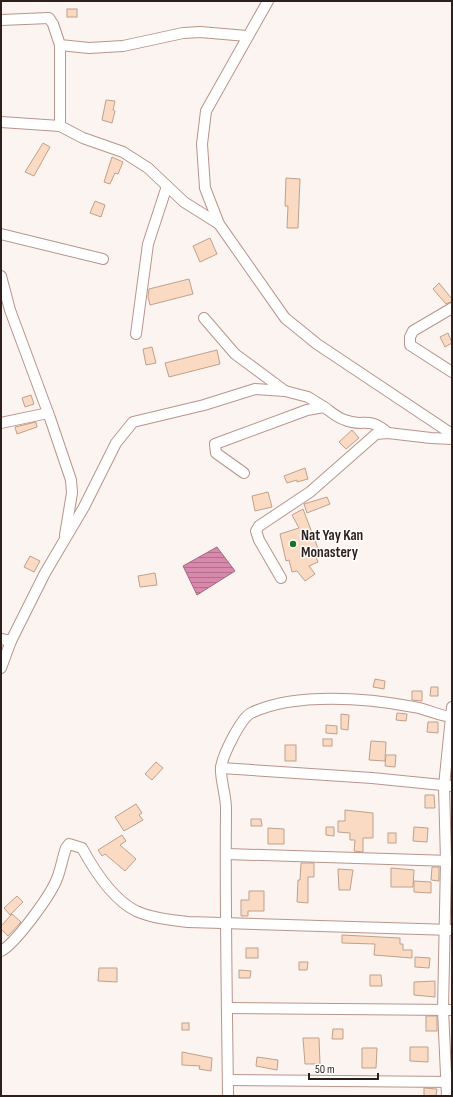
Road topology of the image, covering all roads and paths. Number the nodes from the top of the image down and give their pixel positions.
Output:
1 (268, 1) edge
2 (1, 20) edge
3 (247, 36) junction
4 (60, 45) junction
5 (1, 122) edge
6 (60, 126) junction
7 (167, 186) junction
8 (219, 224) junction
9 (1, 234) edge
10 (103, 259) dead end
11 (1, 276) edge
12 (452, 308) edge
13 (204, 318) dead end
14 (136, 334) dead end
15 (452, 372) edge
16 (285, 391) junction
17 (324, 407) junction
18 (48, 413) junction
19 (1, 423) edge
20 (388, 432) junction
21 (451, 432) edge
22 (244, 473) dead end
23 (65, 539) junction
24 (281, 578) dead end
25 (1, 639) edge
26 (12, 641) junction
27 (1, 668) edge
28 (451, 713) edge
29 (221, 768) junction
30 (448, 786) edge
31 (226, 854) junction
32 (449, 861) edge
33 (226, 922) junction
34 (448, 930) edge
35 (1, 951) edge
36 (227, 1008) junction
37 (447, 1010) edge
38 (228, 1080) junction
39 (450, 1082) edge
40 (228, 1096) edge
41 (448, 1096) edge

1 - 3 street
2 - 4 street
3 - 4 street
3 - 8 street
4 - 6 street
5 - 6 street
6 - 7 street
7 - 8 street
7 - 14 street
8 - 21 street
9 - 10 street
11 - 18 street
12 - 15 street
13 - 16 street
16 - 17 street
16 - 23 street
17 - 20 street
17 - 22 street
18 - 19 street
18 - 23 street
20 - 21 street
20 - 24 street
23 - 26 street
25 - 26 street
26 - 27 street
28 - 29 street
28 - 30 street
29 - 30 street
29 - 31 street
30 - 32 street
31 - 32 street
31 - 33 street
32 - 34 street
33 - 34 street
33 - 35 street
33 - 36 street
34 - 37 street
36 - 37 street
36 - 38 street
37 - 39 street
38 - 39 street
38 - 40 street
39 - 41 street

